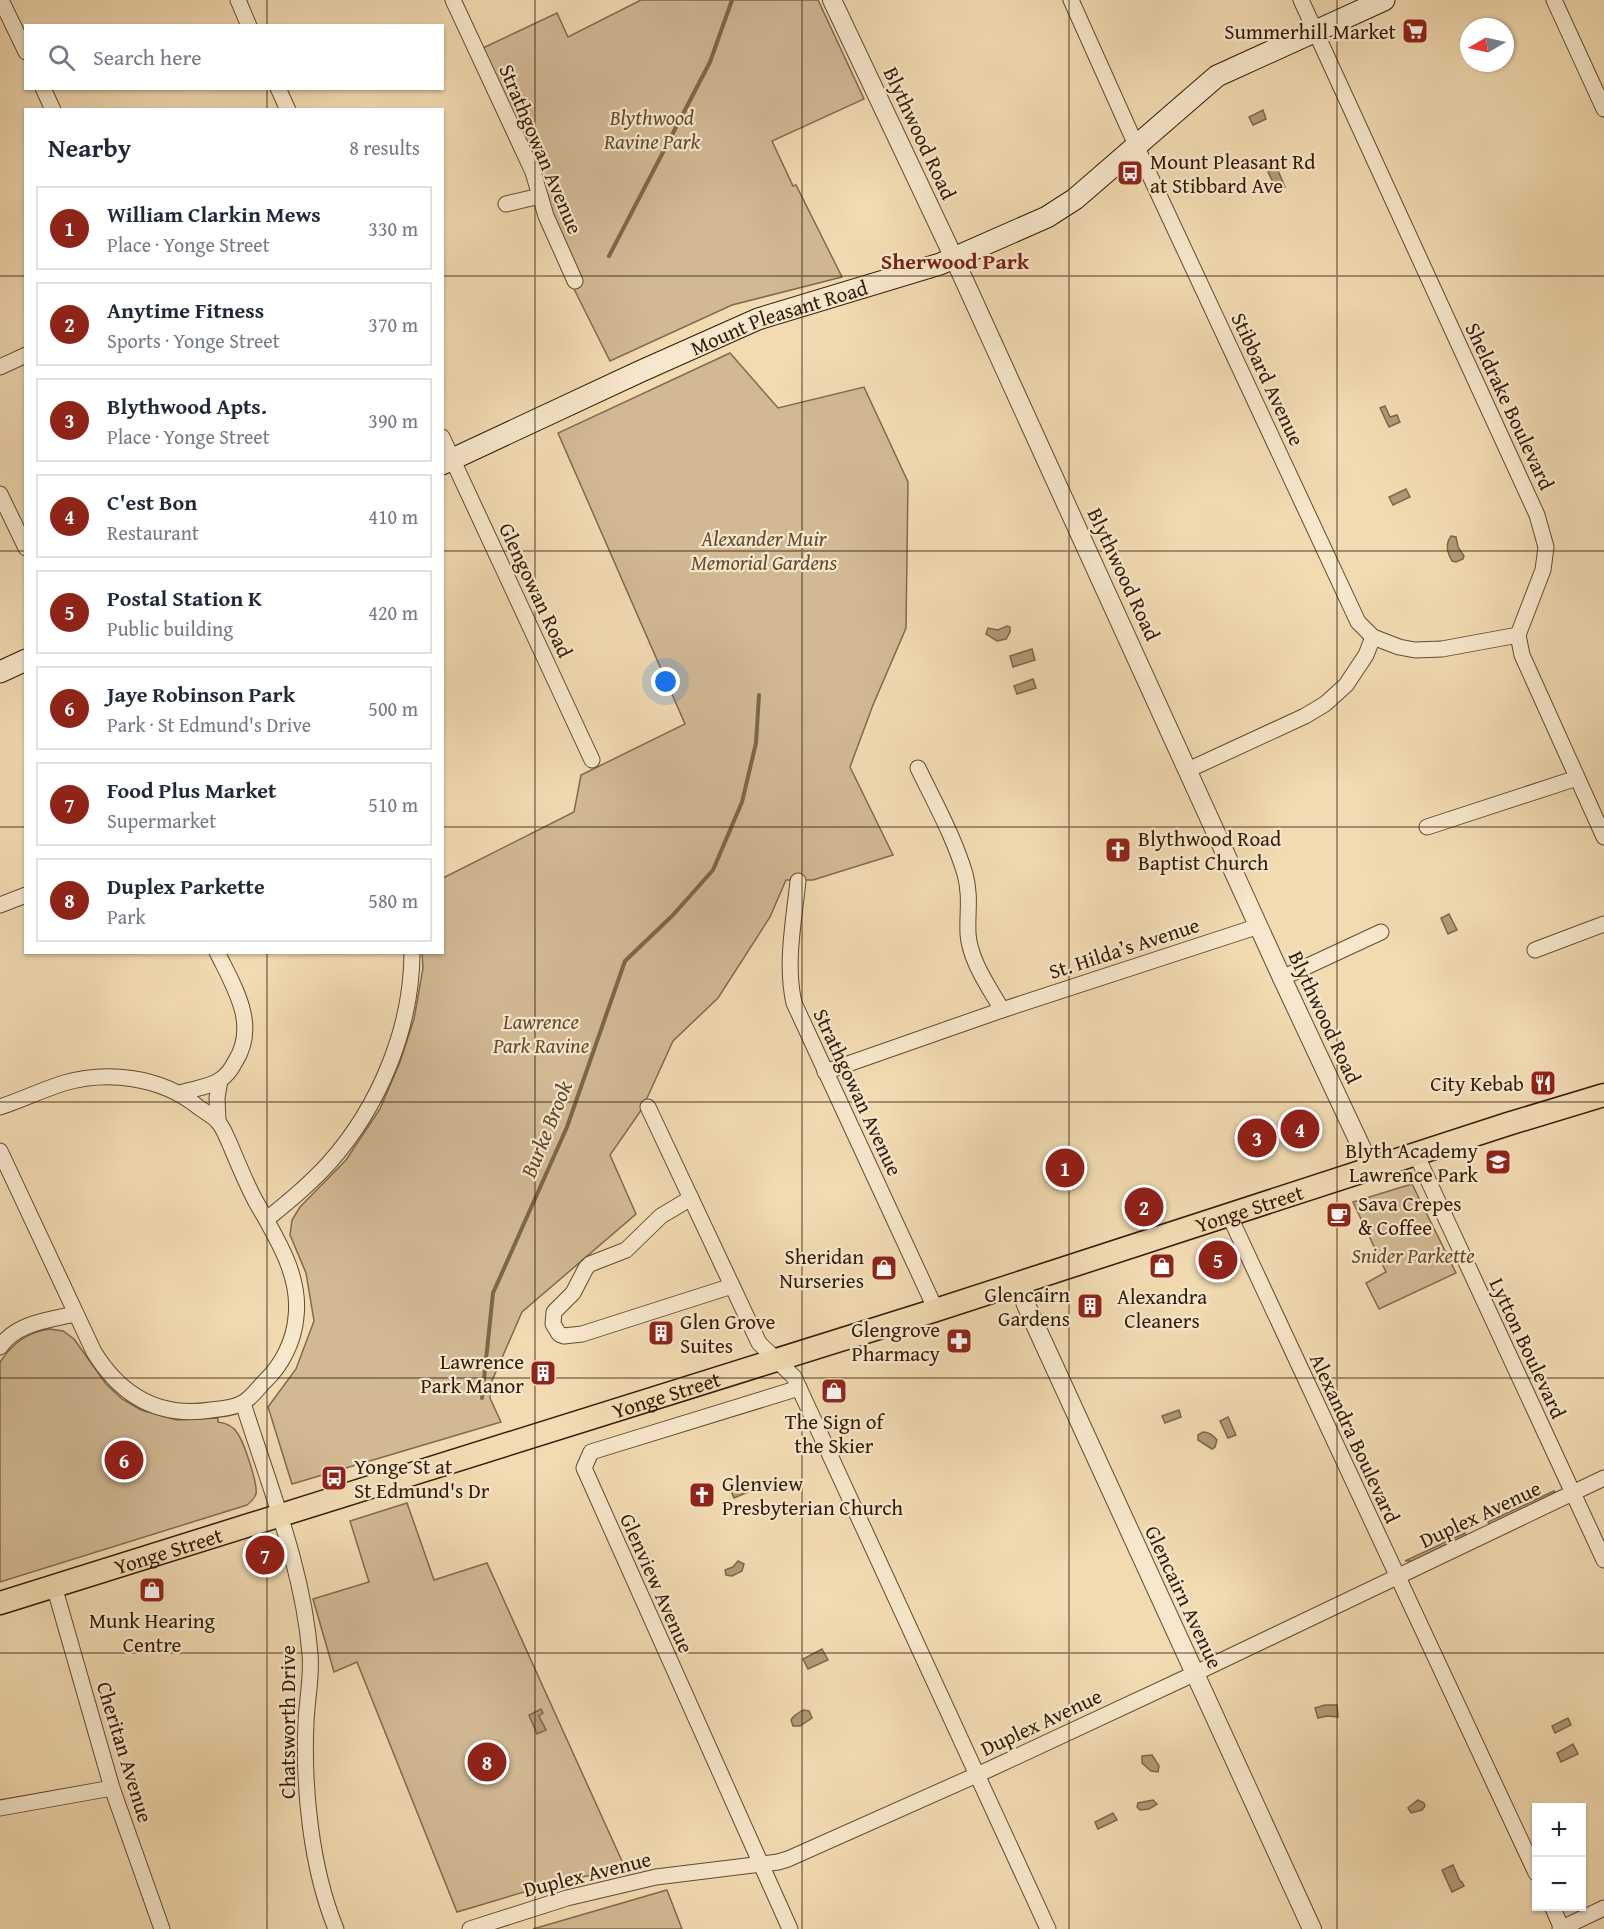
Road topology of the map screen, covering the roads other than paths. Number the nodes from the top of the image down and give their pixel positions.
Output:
1 (1, 0) edge
2 (238, 0) edge
3 (453, 0) edge
4 (832, 0) edge
5 (1071, 0) edge
6 (1301, 0) edge
7 (1384, 0) edge
8 (1554, 0) edge
9 (248, 24) edge
10 (1315, 31) junction
11 (24, 48) edge
12 (44, 90) edge
13 (279, 90) edge
14 (52, 108) edge
15 (287, 108) edge
16 (1604, 109) edge
17 (1136, 145) junction
18 (540, 196) junction
19 (506, 204) dead end
20 (954, 258) junction
21 (575, 281) dead end
22 (24, 357) edge
23 (0, 367) edge
24 (444, 445) edge
25 (448, 461) edge
26 (0, 494) edge
27 (24, 544) edge
28 (1518, 635) junction
29 (1373, 637) junction
30 (24, 661) edge
31 (0, 672) edge
32 (592, 760) dead end
33 (918, 768) dead end
34 (1188, 770) junction
35 (1576, 778) junction
36 (1427, 826) dead end
37 (1604, 837) edge
38 (798, 881) dead end
39 (24, 896) edge
40 (0, 905) edge
41 (1604, 924) edge
42 (1259, 926) junction
43 (1381, 932) dead end
44 (1535, 950) dead end
45 (218, 954) edge
46 (412, 954) edge
47 (1282, 978) junction
48 (1002, 1010) junction
49 (825, 1072) junction
50 (219, 1080) junction
51 (180, 1093) junction
52 (1602, 1099) edge
53 (0, 1107) edge
54 (648, 1107) dead end
55 (218, 1121) junction
56 (0, 1151) edge
57 (1416, 1154) junction
58 (1371, 1168) junction
59 (691, 1198) junction
60 (1229, 1215) junction
61 (267, 1219) junction
62 (1018, 1283) junction
63 (732, 1286) junction
64 (936, 1310) junction
65 (75, 1314) junction
66 (0, 1347) edge
67 (777, 1360) junction
68 (799, 1388) junction
69 (243, 1403) junction
70 (1604, 1478) edge
71 (1573, 1493) junction
72 (281, 1515) junction
73 (1604, 1560) edge
74 (1396, 1577) junction
75 (54, 1586) junction
76 (0, 1603) edge
77 (1194, 1673) junction
78 (977, 1774) junction
79 (112, 1788) junction
80 (0, 1808) edge
81 (760, 1864) junction
82 (1532, 1865) edge
83 (1604, 1908) edge
84 (1554, 1911) edge
85 (162, 1929) edge
86 (336, 1929) edge
87 (470, 1929) edge
88 (790, 1929) edge
89 (1048, 1929) edge
90 (1312, 1929) edge
91 (1561, 1929) edge

1 - 11 street
2 - 9 street
3 - 18 street, Strathgowan Avenue
4 - 20 street, Blythwood Road
5 - 17 street, Stibbard Avenue
6 - 10 street, Sheldrake Boulevard
7 - 10 main road, Mount Pleasant Road
8 - 16 street
10 - 17 main road, Mount Pleasant Road
10 - 28 street, Sheldrake Boulevard
12 - 14 street
13 - 15 street
17 - 20 main road, Mount Pleasant Road
17 - 29 street, Stibbard Avenue
18 - 19 street
18 - 21 street, Strathgowan Avenue
20 - 25 main road, Mount Pleasant Road
20 - 34 street, Blythwood Road
22 - 23 street
24 - 25 street, Glengowan Road
25 - 32 street, Glengowan Road
26 - 27 street
28 - 29 street
28 - 35 street
29 - 34 street
30 - 31 main road
33 - 48 street
34 - 42 street, Blythwood Road
35 - 36 street
35 - 37 street
38 - 49 street, Strathgowan Avenue
39 - 40 street
41 - 44 street
42 - 47 street, Blythwood Road
42 - 48 street, St. Hilda’s Avenue
43 - 47 street
45 - 50 street
46 - 61 street
47 - 58 street, Blythwood Road
48 - 49 street, St. Hilda’s Avenue
49 - 64 street, Strathgowan Avenue
50 - 51 street
50 - 55 street
51 - 53 street
51 - 55 street
52 - 57 main road, Yonge Street
54 - 59 street
55 - 61 street
56 - 65 street
57 - 58 main road, Yonge Street
57 - 71 street, Lytton Boulevard
58 - 60 main road, Yonge Street
59 - 63 street
59 - 63 street
60 - 62 main road, Yonge Street
60 - 74 street, Alexandra Boulevard
61 - 69 street
62 - 64 main road, Yonge Street
62 - 77 street, Glencairn Avenue
63 - 67 street
64 - 67 main road, Yonge Street
65 - 66 street
65 - 69 street
67 - 68 street
67 - 72 main road, Yonge Street
68 - 78 street
68 - 81 street, Glenview Avenue
69 - 72 street, Chatsworth Drive
70 - 71 street, Duplex Avenue
71 - 73 street, Lytton Boulevard
71 - 74 street, Duplex Avenue
72 - 75 main road, Yonge Street
72 - 86 street, Chatsworth Drive
74 - 77 street, Duplex Avenue
74 - 82 street, Alexandra Boulevard
75 - 76 main road, Yonge Street
75 - 79 street, Cheritan Avenue
77 - 78 street, Duplex Avenue
77 - 90 street, Glencairn Avenue
78 - 81 street, Duplex Avenue
78 - 89 street
79 - 80 street
79 - 85 street, Cheritan Avenue
81 - 87 street, Duplex Avenue
81 - 88 street, Glenview Avenue
83 - 91 street
84 - 91 street

